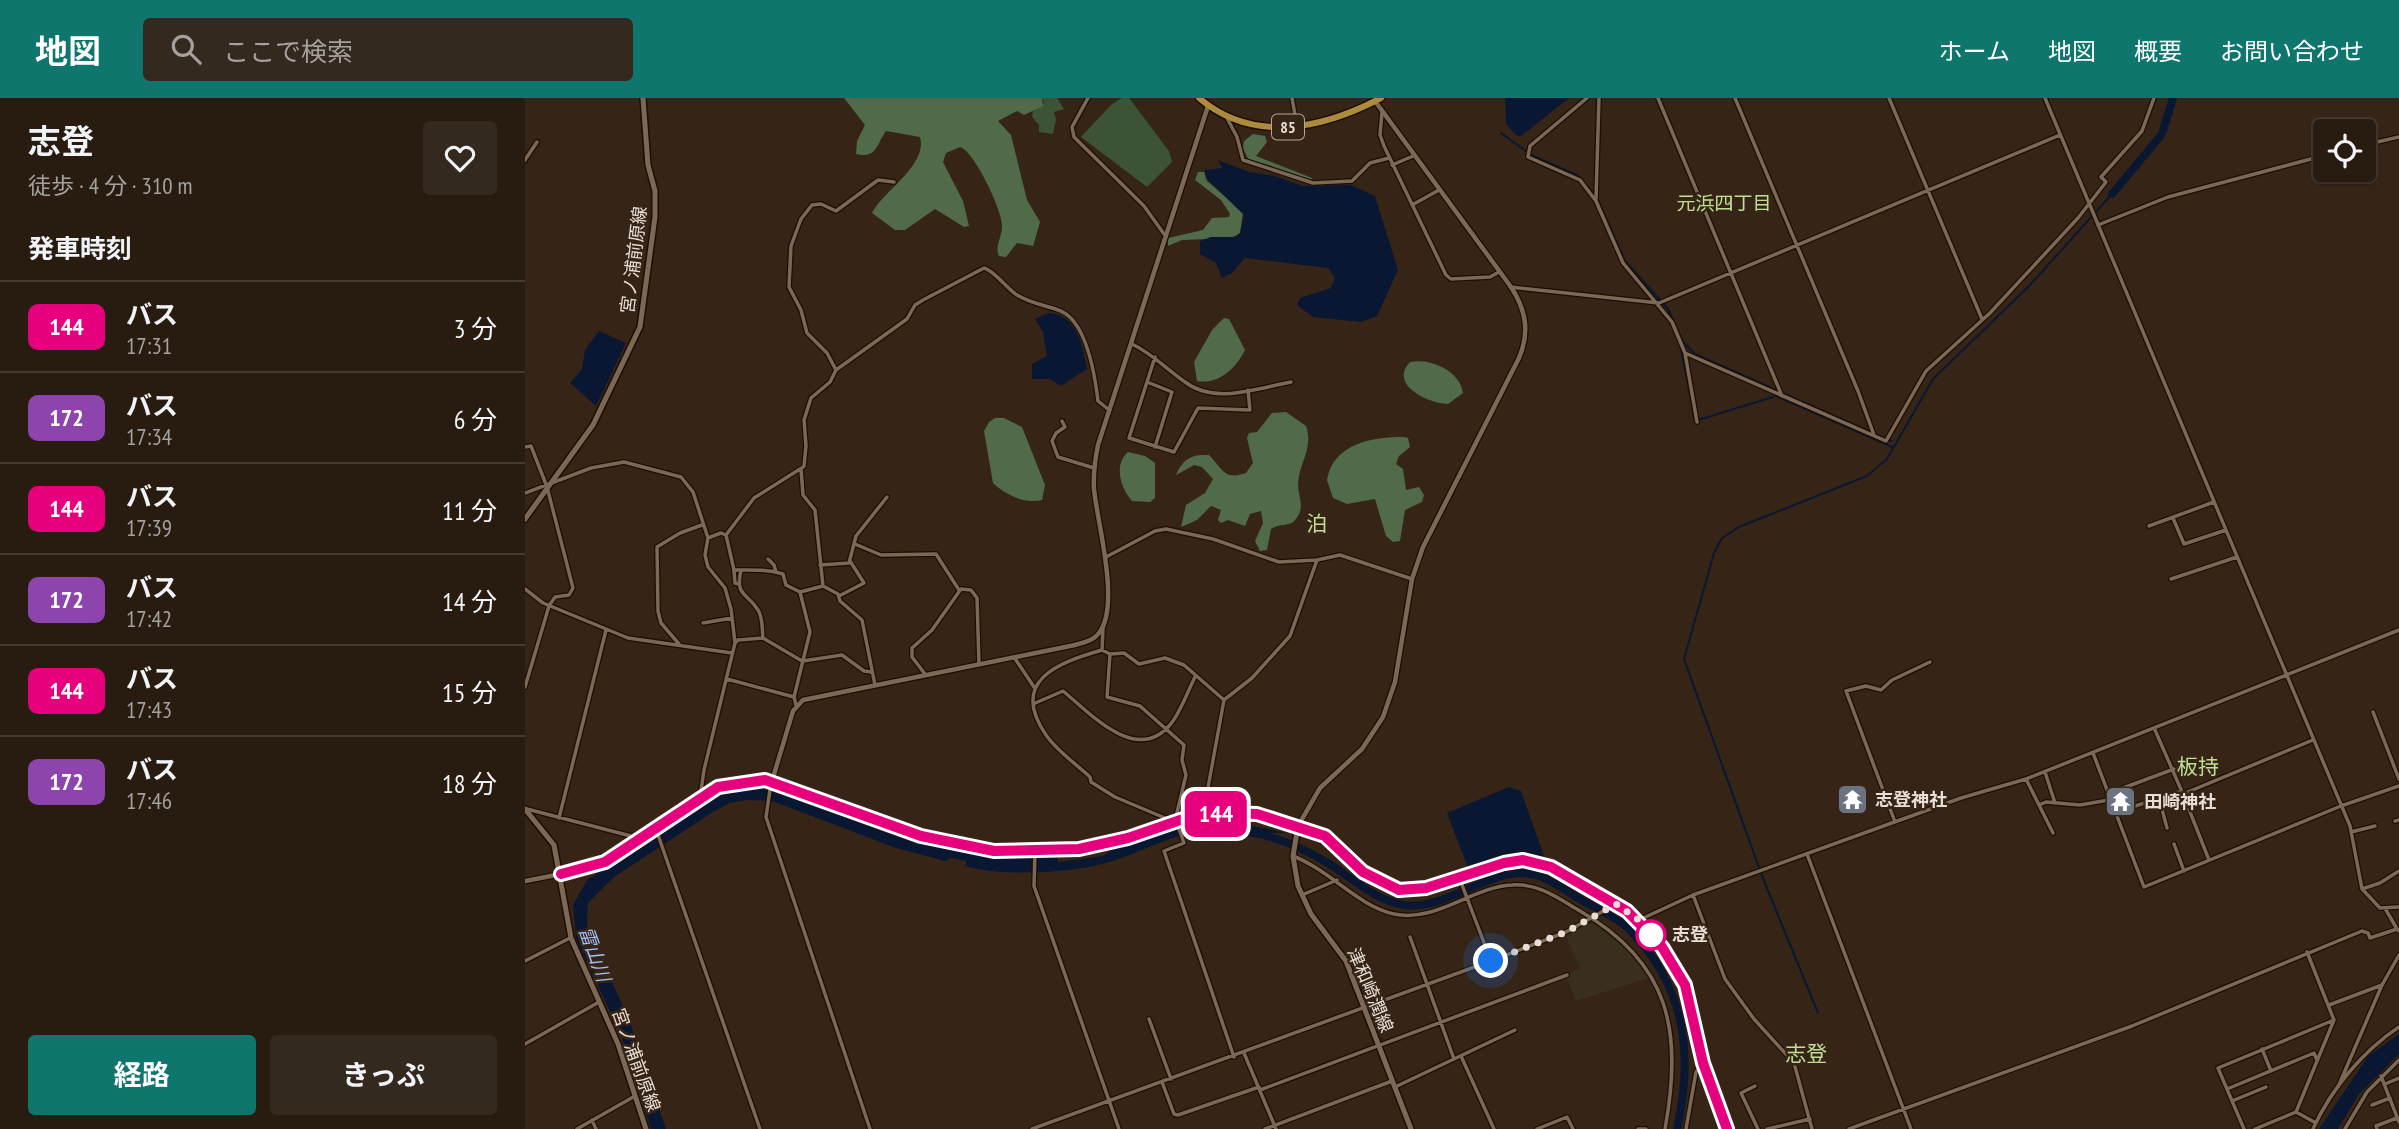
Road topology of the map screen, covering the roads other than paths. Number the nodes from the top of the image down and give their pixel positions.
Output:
1 (643, 98) edge
2 (1088, 98) edge
3 (1199, 98) edge
4 (1292, 98) edge
5 (1587, 98) edge
6 (1599, 98) edge
7 (1658, 98) edge
8 (1735, 98) edge
9 (1889, 98) edge
10 (2045, 98) edge
11 (2154, 98) edge
12 (1376, 99) edge
13 (1208, 106) junction
14 (1382, 112) junction
15 (1227, 118) junction
16 (1297, 125) junction
17 (2060, 135) junction
18 (2399, 137) edge
19 (537, 142) dead end
20 (2376, 142) edge
21 (1413, 156) junction
22 (1389, 158) junction
23 (2313, 158) edge
24 (525, 160) edge
25 (1392, 165) junction
26 (894, 182) dead end
27 (1439, 190) junction
28 (1927, 191) junction
29 (1596, 201) junction
30 (2089, 203) junction
31 (1412, 205) junction
32 (2098, 225) junction
33 (1164, 234) junction
34 (1797, 246) junction
35 (1499, 272) junction
36 (1733, 272) junction
37 (1510, 286) junction
38 (1661, 303) junction
39 (1983, 320) junction
40 (1130, 343) junction
41 (1685, 353) junction
42 (1155, 357) junction
43 (836, 370) junction
44 (1147, 382) junction
45 (1291, 382) dead end
46 (1248, 390) junction
47 (1781, 394) junction
48 (1108, 409) junction
49 (1062, 421) dead end
50 (1697, 421) dead end
51 (1874, 434) junction
52 (525, 447) edge
53 (1155, 447) junction
54 (1094, 468) junction
55 (801, 469) junction
56 (547, 487) junction
57 (525, 493) edge
58 (887, 497) dead end
59 (2214, 502) junction
60 (2173, 517) junction
61 (525, 519) edge
62 (702, 525) junction
63 (2149, 526) dead end
64 (2226, 530) junction
65 (726, 535) junction
66 (708, 538) junction
67 (855, 544) junction
68 (2237, 556) junction
69 (1106, 557) junction
70 (768, 559) dead end
71 (1317, 560) junction
72 (850, 561) junction
73 (820, 565) junction
74 (734, 570) junction
75 (741, 570) junction
76 (776, 572) junction
77 (1412, 579) junction
78 (2171, 579) dead end
79 (737, 583) junction
80 (823, 586) junction
81 (725, 588) junction
82 (525, 589) edge
83 (959, 590) junction
84 (800, 592) junction
85 (839, 596) junction
86 (549, 606) junction
87 (732, 618) junction
88 (703, 623) dead end
89 (1103, 627) junction
90 (606, 630) junction
91 (2399, 630) edge
92 (763, 638) junction
93 (735, 643) junction
94 (679, 645) junction
95 (1103, 650) junction
96 (732, 653) junction
97 (1110, 654) junction
98 (1014, 657) junction
99 (802, 661) junction
100 (1930, 662) dead end
101 (979, 664) junction
102 (871, 672) junction
103 (925, 674) junction
104 (2286, 675) junction
105 (1195, 677) junction
106 (727, 680) junction
107 (875, 685) junction
108 (525, 687) edge
109 (1034, 687) junction
110 (794, 697) junction
111 (1224, 700) junction
112 (1033, 704) junction
113 (796, 705) junction
114 (2373, 712) dead end
115 (1165, 729) junction
116 (2155, 730) junction
117 (2313, 740) junction
118 (2093, 753) junction
119 (2175, 769) junction
120 (2045, 772) junction
121 (2026, 779) junction
122 (2399, 779) edge
123 (771, 782) junction
124 (2399, 786) edge
125 (2107, 794) junction
126 (2183, 794) junction
127 (700, 798) junction
128 (2159, 799) junction
129 (2109, 800) junction
130 (2055, 803) junction
131 (2039, 805) junction
132 (2341, 806) junction
133 (525, 809) edge
134 (2114, 813) junction
135 (1203, 815) junction
136 (559, 818) junction
137 (1895, 821) junction
138 (1176, 822) junction
139 (1298, 826) junction
140 (2375, 826) dead end
141 (2167, 828) dead end
142 (657, 830) junction
143 (2351, 832) junction
144 (2053, 833) dead end
145 (632, 844) junction
146 (2174, 844) dead end
147 (1035, 853) junction
148 (1294, 854) junction
149 (1807, 854) junction
150 (2209, 860) junction
151 (2184, 871) junction
152 (2399, 871) edge
153 (561, 874) junction
154 (1459, 877) junction
155 (1337, 880) junction
156 (525, 881) edge
157 (2362, 889) junction
158 (1301, 895) junction
159 (1693, 895) junction
160 (1468, 900) junction
161 (1616, 904) junction
162 (2399, 907) edge
163 (2385, 909) junction
164 (1594, 918) junction
165 (1639, 920) junction
166 (2398, 930) edge
167 (1410, 937) dead end
168 (571, 938) junction
169 (2307, 952) junction
170 (2399, 955) edge
171 (525, 961) edge
172 (1491, 961) junction
173 (1567, 975) dead end
174 (1428, 985) junction
175 (2382, 985) junction
176 (599, 1002) junction
177 (2329, 1005) junction
178 (1363, 1008) junction
179 (1149, 1019) dead end
180 (2334, 1020) junction
181 (1441, 1021) junction
182 (2399, 1027) edge
183 (1515, 1030) dead end
184 (525, 1044) edge
185 (1379, 1045) junction
186 (2262, 1049) junction
187 (1244, 1053) junction
188 (1461, 1056) junction
189 (1234, 1057) junction
190 (1454, 1059) junction
191 (2317, 1060) junction
192 (2399, 1060) edge
193 (1703, 1063) junction
194 (2271, 1071) junction
195 (2381, 1076) junction
196 (2399, 1078) edge
197 (1171, 1079) junction
198 (1162, 1082) junction
199 (1394, 1084) junction
200 (2385, 1084) junction
201 (1755, 1086) dead end
202 (2266, 1087) dead end
203 (2338, 1087) junction
204 (1259, 1089) junction
205 (2227, 1089) junction
206 (635, 1096) junction
207 (2390, 1098) junction
208 (1107, 1101) junction
209 (2232, 1101) junction
210 (2372, 1104) dead end
211 (1904, 1110) junction
212 (2295, 1112) junction
213 (2398, 1116) edge
214 (1810, 1119) junction
215 (592, 1120) junction
216 (2316, 1123) junction
217 (1275, 1127) edge
218 (577, 1129) edge
219 (596, 1129) edge
220 (646, 1129) edge
221 (760, 1129) edge
222 (870, 1129) edge
223 (1032, 1129) edge
224 (1119, 1129) edge
225 (1265, 1129) edge
226 (1411, 1129) edge
227 (1494, 1129) edge
228 (1537, 1129) edge
229 (1573, 1129) edge
230 (1638, 1129) edge
231 (1646, 1129) edge
232 (1665, 1129) edge
233 (1686, 1129) edge
234 (1727, 1129) edge
235 (1758, 1129) edge
236 (1766, 1129) edge
237 (1812, 1129) edge
238 (1849, 1129) edge
239 (1911, 1129) edge
240 (2244, 1129) edge
241 (2255, 1129) edge
242 (2313, 1129) edge
243 (2346, 1129) edge
244 (2377, 1129) edge

1 - 56 main road, 宮ノ浦前原線
2 - 33 street
3 - 13 main road, 85
4 - 16 street
5 - 29 street
6 - 29 street
7 - 36 street
8 - 34 street
9 - 28 street
10 - 17 street
11 - 30 street
12 - 14 street
12 - 16 main road, 85
13 - 15 main road, 85
13 - 33 street
14 - 21 street
14 - 22 street
15 - 16 main road, 85
15 - 22 street
17 - 28 street
17 - 30 street
18 - 20 street
19 - 24 street
21 - 25 street
21 - 27 street
22 - 25 street
23 - 32 street
25 - 31 street
26 - 43 street
27 - 31 street
27 - 35 street
28 - 34 street
28 - 39 street
29 - 38 street
30 - 32 street
30 - 39 street
31 - 35 street
32 - 59 street
33 - 40 street
34 - 36 street
34 - 51 street
35 - 37 street
36 - 38 street
36 - 47 street
37 - 38 street
37 - 77 street
38 - 41 street
39 - 51 street
40 - 42 street
40 - 48 street
41 - 47 street
41 - 50 street
42 - 44 street
42 - 46 street
43 - 48 street
43 - 55 street
44 - 53 street
44 - 53 street
45 - 46 street
46 - 53 street
47 - 51 street
48 - 54 street
49 - 54 street
52 - 56 street
54 - 69 street
55 - 65 street
55 - 73 street
56 - 57 street
56 - 61 main road, 宮ノ浦前原線
56 - 62 street
56 - 86 street
58 - 67 street
59 - 60 street
59 - 64 street
60 - 63 street
60 - 64 street
62 - 66 street
62 - 94 street
64 - 68 street
65 - 66 street
65 - 74 street
66 - 81 street
67 - 72 street
67 - 83 street
68 - 78 street
68 - 104 street
69 - 71 street
69 - 89 street
70 - 76 street
71 - 77 street
71 - 111 street
72 - 73 street
72 - 85 street
73 - 80 street
74 - 75 street
74 - 79 street
75 - 76 street
75 - 79 street
76 - 84 street
77 - 139 street
79 - 81 street
79 - 92 street
80 - 84 street
80 - 85 street
81 - 87 street
82 - 86 street
83 - 101 street
83 - 103 street
84 - 99 street
85 - 102 street
86 - 90 street
86 - 108 street
87 - 88 street
87 - 93 street
89 - 95 street
89 - 98 street
90 - 94 street
90 - 136 street
91 - 104 street
92 - 93 street
92 - 99 street
93 - 96 street
94 - 96 street
95 - 97 street
95 - 109 street
96 - 106 street
97 - 105 street
97 - 115 street
98 - 101 street
98 - 109 street
99 - 102 street
99 - 110 street
100 - 137 street
101 - 103 street
102 - 107 street
103 - 107 street
104 - 116 street
104 - 117 street
105 - 111 street
105 - 115 street
106 - 110 street
106 - 127 street
107 - 113 street
109 - 112 street
110 - 113 street
111 - 135 street
112 - 115 street
112 - 138 street
113 - 123 street
114 - 122 street
115 - 138 street
116 - 118 street
116 - 119 street
117 - 126 street
117 - 132 street
118 - 120 street
118 - 125 street
119 - 125 street
119 - 126 street
120 - 121 street
120 - 130 street
121 - 131 street
121 - 137 street
123 - 127 main road
123 - 147 main road
123 - 222 street
124 - 132 street
125 - 129 street
126 - 128 street
126 - 150 street
127 - 142 main road
128 - 134 street
128 - 141 street
129 - 130 street
129 - 134 street
130 - 131 street
131 - 144 street
132 - 143 street
132 - 150 street
133 - 136 street
133 - 153 main road, 宮ノ浦前原線
134 - 151 street
135 - 138 main road
135 - 139 main road
136 - 145 street
137 - 149 street
138 - 147 main road
138 - 189 street
139 - 148 main road, 津和崎潤線
139 - 154 main road
140 - 143 street
142 - 145 main road
142 - 221 street
143 - 157 street
145 - 153 main road
146 - 151 street
147 - 208 street
148 - 155 street
148 - 158 main road, 津和崎潤線
149 - 159 street
149 - 211 street
150 - 151 street
152 - 157 street
153 - 156 street
153 - 168 main road, 宮ノ浦前原線
154 - 160 street
154 - 161 main road
155 - 158 street
155 - 160 street
157 - 163 street
158 - 178 main road, 津和崎潤線
159 - 165 street
159 - 214 street
160 - 164 street
160 - 172 street
161 - 164 street
161 - 165 main road
162 - 163 street
163 - 166 street
164 - 172 street
164 - 232 street
165 - 193 main road
166 - 169 street
167 - 174 street
168 - 171 street
168 - 176 main road, 宮ノ浦前原線
169 - 177 street
169 - 211 street
170 - 175 street
172 - 174 street
173 - 181 street
174 - 178 street
174 - 181 street
175 - 177 street
175 - 203 street
176 - 184 street
176 - 206 main road, 宮ノ浦前原線
177 - 180 street
178 - 185 main road, 津和崎潤線
178 - 187 street
179 - 197 street
180 - 186 street
180 - 191 street
181 - 185 street
181 - 190 street
182 - 203 street
183 - 188 street
185 - 199 main road, 津和崎潤線
185 - 204 street
186 - 194 street
186 - 205 street
187 - 189 street
187 - 204 street
188 - 190 street
188 - 227 street
189 - 197 street
190 - 199 street
191 - 194 street
191 - 212 street
192 - 195 street
193 - 233 street
193 - 234 main road
194 - 205 street
195 - 200 street
195 - 243 street
196 - 200 street
197 - 198 street
198 - 204 street
198 - 208 street
199 - 217 street
199 - 226 main road, 津和崎潤線
200 - 207 street
201 - 235 street
202 - 209 street
203 - 216 street
204 - 217 street
205 - 209 street
206 - 215 street
206 - 220 main road, 宮ノ浦前原線
207 - 210 street
207 - 213 street
208 - 223 street
208 - 224 street
209 - 240 street
211 - 238 street
211 - 239 street
212 - 216 street
212 - 241 street
213 - 244 street
214 - 236 street
214 - 237 street
215 - 218 street
215 - 219 street
216 - 242 street
217 - 225 street
228 - 229 street
230 - 231 street

